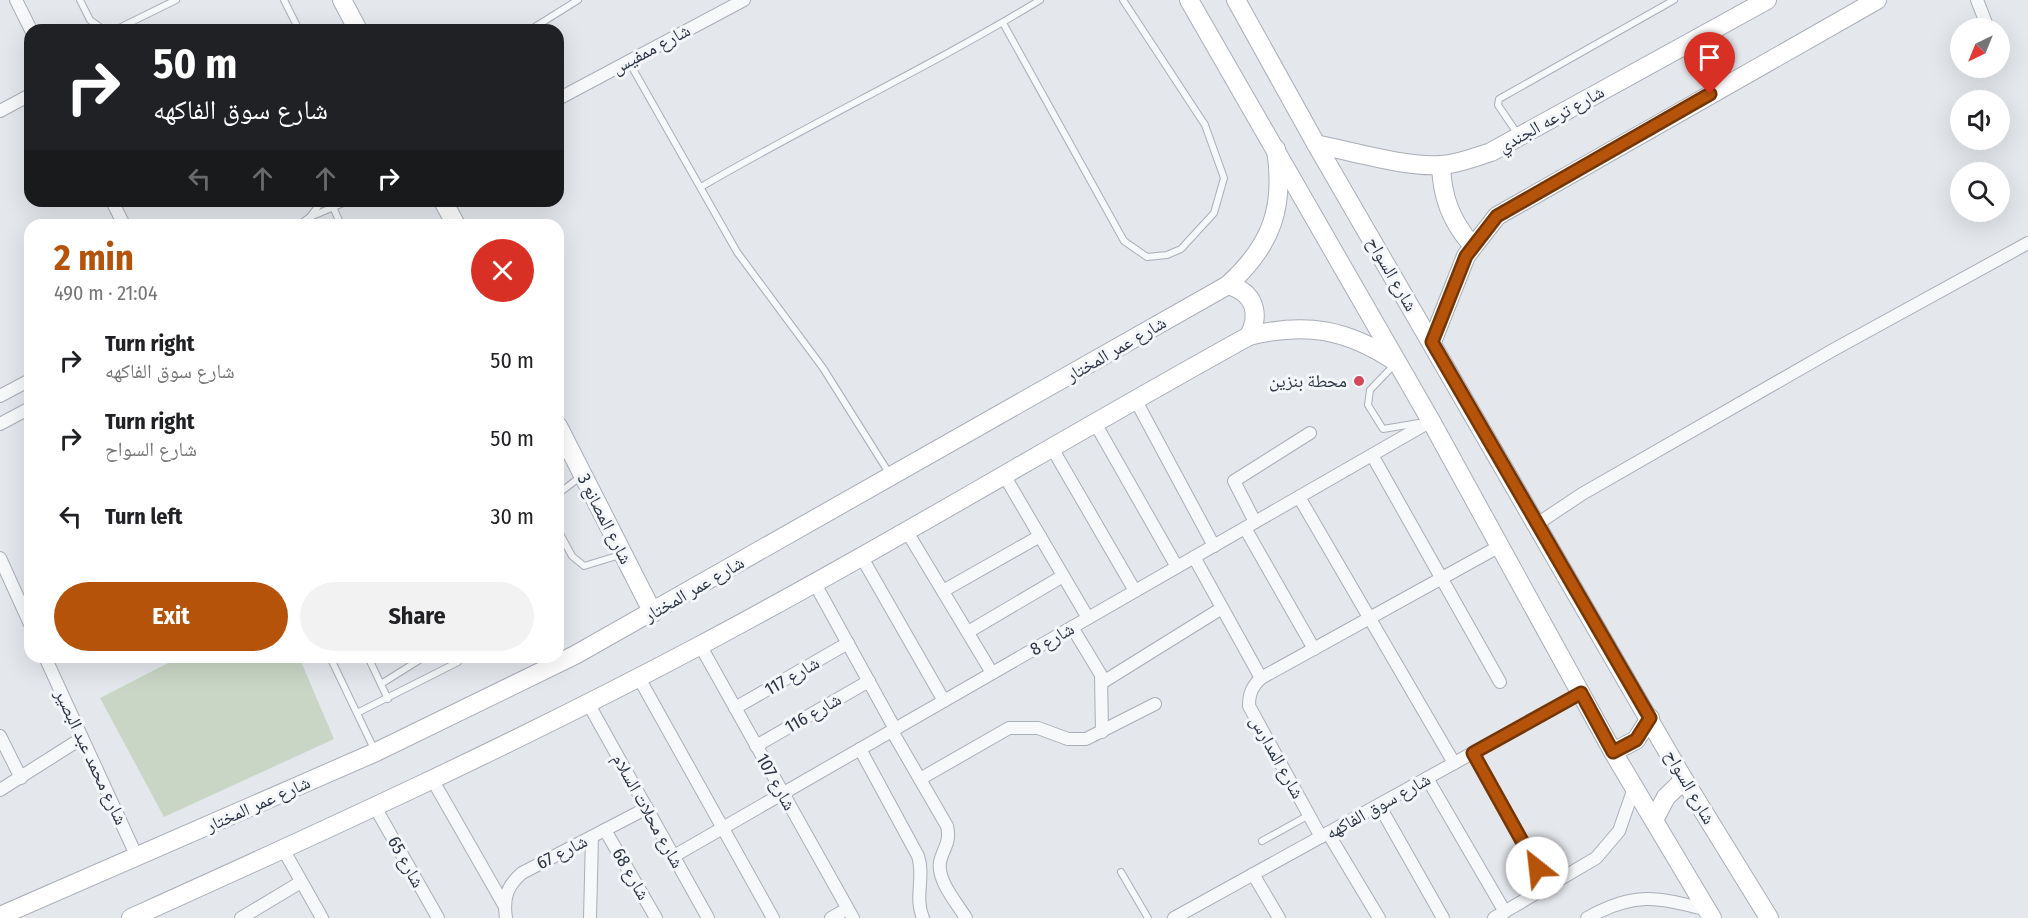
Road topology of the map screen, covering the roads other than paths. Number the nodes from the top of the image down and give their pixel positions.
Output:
1 (16, 0) edge
2 (81, 0) edge
3 (176, 0) edge
4 (284, 0) edge
5 (342, 0) edge
6 (578, 0) edge
7 (744, 0) edge
8 (1040, 0) edge
9 (1123, 0) edge
10 (1189, 0) edge
11 (1236, 0) edge
12 (1674, 0) edge
13 (1767, 0) edge
14 (1877, 0) edge
15 (1977, 0) edge
16 (1984, 18) edge
17 (1003, 23) junction
18 (28, 24) edge
19 (96, 24) edge
20 (127, 24) edge
21 (296, 24) edge
22 (355, 24) edge
23 (540, 24) edge
24 (628, 62) junction
25 (564, 96) edge
26 (24, 97) edge
27 (0, 111) edge
28 (1520, 136) junction
29 (1316, 144) junction
30 (1276, 149) junction
31 (1441, 165) junction
32 (701, 187) junction
33 (318, 207) edge
34 (333, 207) joint
35 (310, 217) junction
36 (307, 219) edge
37 (338, 219) edge
38 (2028, 243) edge
39 (1472, 245) junction
40 (1228, 285) junction
41 (1249, 336) junction
42 (1432, 342) junction
43 (1396, 362) junction
44 (24, 383) edge
45 (0, 396) edge
46 (1135, 399) junction
47 (24, 411) edge
48 (1431, 421) junction
49 (1095, 423) junction
50 (0, 424) edge
51 (1310, 433) dead end
52 (564, 443) edge
53 (1052, 448) junction
54 (1372, 455) junction
55 (583, 475) junction
56 (1004, 475) junction
57 (891, 476) junction
58 (564, 489) edge
59 (1299, 497) junction
60 (1537, 524) junction
61 (1250, 525) junction
62 (906, 530) junction
63 (1040, 536) junction
64 (564, 541) edge
65 (1214, 546) junction
66 (1500, 546) junction
67 (623, 555) junction
68 (861, 556) junction
69 (1194, 557) junction
70 (0, 558) edge
71 (1177, 567) junction
72 (1063, 576) junction
73 (1442, 579) junction
74 (814, 582) junction
75 (943, 591) junction
76 (1135, 591) junction
77 (1222, 608) junction
78 (24, 611) edge
79 (653, 613) junction
80 (1088, 618) junction
81 (1370, 618) junction
82 (1072, 627) junction
83 (968, 632) junction
84 (848, 643) junction
85 (700, 645) junction
86 (1314, 649) junction
87 (564, 660) edge
88 (48, 663) edge
89 (333, 663) edge
90 (371, 663) edge
91 (414, 663) edge
92 (456, 663) edge
93 (559, 663) edge
94 (992, 673) junction
95 (639, 678) junction
96 (1261, 678) junction
97 (869, 681) junction
98 (1103, 682) junction
99 (1500, 682) dead end
100 (381, 684) junction
101 (1581, 693) junction
102 (388, 699) junction
103 (944, 701) junction
104 (588, 704) junction
105 (1155, 704) dead end
106 (735, 708) junction
107 (357, 713) junction
108 (1650, 718) junction
109 (893, 730) junction
110 (1102, 732) junction
111 (0, 736) edge
112 (82, 738) junction
113 (756, 746) junction
114 (860, 749) junction
115 (376, 752) junction
116 (1613, 752) junction
117 (1473, 753) junction
118 (1454, 763) junction
119 (21, 778) junction
120 (1427, 778) junction
121 (432, 779) junction
122 (920, 779) junction
123 (1684, 780) junction
124 (1634, 788) junction
125 (0, 790) edge
126 (783, 793) junction
127 (1379, 805) junction
128 (375, 807) junction
129 (647, 808) junction
130 (1309, 815) junction
131 (1654, 820) junction
132 (722, 828) junction
133 (605, 830) junction
134 (1325, 835) junction
135 (592, 837) junction
136 (1262, 841) dead end
137 (283, 849) junction
138 (674, 856) junction
139 (137, 857) junction
140 (1122, 872) dead end
141 (1253, 874) junction
142 (301, 882) junction
143 (1548, 887) junction
144 (504, 904) junction
145 (850, 913) edge
146 (1710, 914) edge
147 (1499, 915) edge
148 (0, 916) edge
149 (131, 918) edge
150 (241, 918) edge
151 (322, 918) edge
152 (438, 918) edge
153 (506, 918) edge
154 (590, 918) edge
155 (656, 918) edge
156 (708, 918) edge
157 (773, 918) edge
158 (831, 918) edge
159 (923, 918) edge
160 (966, 918) edge
161 (1148, 918) edge
162 (1174, 918) edge
163 (1279, 918) edge
164 (1379, 918) edge
165 (1443, 918) edge
166 (1587, 918) edge
167 (1769, 918) edge

1 - 18 street
2 - 19 lane
3 - 20 lane
4 - 21 lane
5 - 22 main road
6 - 23 lane
7 - 24 street, شارع ممفيس
8 - 17 lane
9 - 17 lane
10 - 30 main road
11 - 29 main road, شارع السواح
12 - 28 lane
13 - 28 main road, شارع ترعه الجندي
14 - 39 main road
15 - 16 street
17 - 32 lane
24 - 25 street, شارع ممفيس
24 - 32 lane
26 - 27 street
28 - 31 main road, شارع ترعه الجندي
29 - 31 main road, شارع ترعه الجندي
29 - 42 main road, شارع السواح
30 - 40 main road, شارع عمر المختار
30 - 43 main road
31 - 39 main road
32 - 57 lane
33 - 35 lane
34 - 35 lane
34 - 37 lane
35 - 36 lane
38 - 60 street
39 - 42 main road
40 - 41 main road
40 - 57 main road, شارع عمر المختار
41 - 43 main road
41 - 46 main road
42 - 60 main road, شارع السواح
43 - 48 main road
43 - 48 lane
44 - 45 street
46 - 49 main road
46 - 65 street
47 - 50 street
48 - 54 street, شارع 8
48 - 66 main road
49 - 53 main road
49 - 71 street
51 - 61 street
52 - 55 main road, شارع المصانع 3
53 - 56 main road
53 - 76 street
54 - 59 street, شارع 8
54 - 73 street
55 - 58 lane
55 - 67 main road, شارع المصانع 3
56 - 62 main road
56 - 63 street
57 - 79 main road, شارع عمر المختار
59 - 61 street, شارع 8
59 - 81 street
60 - 108 main road, شارع السواح
61 - 65 street, شارع 8
61 - 86 street
62 - 68 main road
62 - 75 street
63 - 72 street
63 - 75 street
64 - 67 lane
65 - 69 street, شارع 8
66 - 73 street
66 - 101 main road
67 - 79 main road, شارع المصانع 3
68 - 74 main road
68 - 103 street
69 - 71 street, شارع 8
69 - 77 street
70 - 78 street
71 - 76 street, شارع 8
72 - 80 street
72 - 83 street
73 - 81 street
73 - 99 street
74 - 84 street
74 - 85 main road
75 - 83 street
76 - 80 street, شارع 8
77 - 96 street
77 - 98 street
79 - 87 main road, شارع عمر المختار
80 - 82 street, شارع 8
81 - 86 street
81 - 118 street
82 - 94 street, شارع 8
82 - 98 street
83 - 94 street
84 - 97 street
84 - 106 street, شارع 117
85 - 95 main road
85 - 106 street, شارع 107
86 - 96 street
88 - 112 street, شارع محمد عبد البصير
89 - 107 lane
90 - 100 lane
91 - 100 lane
92 - 102 lane
93 - 115 main road, شارع عمر المختار
94 - 103 street, شارع 8
95 - 104 main road
95 - 132 street
96 - 130 street, شارع المدارس
97 - 109 street
97 - 113 street, شارع 116
98 - 110 street
100 - 102 lane
101 - 116 main road
101 - 117 street, شارع سوق الفاكهه
102 - 107 lane
103 - 109 street, شارع 8
104 - 121 main road
104 - 129 street, شارع محلات السلام
105 - 110 street
106 - 113 street, شارع 107
107 - 115 lane
108 - 116 main road
108 - 123 main road, شارع السواح
109 - 114 street, شارع 8
109 - 122 street
110 - 122 street
111 - 119 street
112 - 119 street
112 - 139 street, شارع محمد عبد البصير
113 - 126 street, شارع 107
114 - 126 street, شارع 8
114 - 159 street
115 - 139 main road, شارع عمر المختار
116 - 124 main road
117 - 118 street, شارع سوق الفاكهه
117 - 143 street
118 - 120 street, شارع سوق الفاكهه
119 - 125 street
120 - 127 street, شارع سوق الفاكهه
120 - 147 street
121 - 128 main road
121 - 144 street
122 - 160 street
123 - 131 main road
123 - 167 main road, شارع السواح
124 - 131 main road
124 - 143 street
126 - 132 street, شارع 8
126 - 145 street, شارع 107
127 - 134 street, شارع سوق الفاكهه
127 - 165 street
128 - 137 main road
128 - 152 street, شارع 65
129 - 133 street, شارع 67
129 - 138 street, شارع محلات السلام
130 - 134 street, شارع المدارس
130 - 136 lane
131 - 146 main road
132 - 138 street, شارع 8
132 - 157 street
133 - 135 street, شارع 67
133 - 155 street, شارع 68
134 - 141 street, شارع سوق الفاكهه
134 - 164 street, شارع المدارس
135 - 144 street, شارع 67
135 - 154 street
137 - 142 street
137 - 149 main road
138 - 156 street, شارع محلات السلام
139 - 148 main road, شارع عمر المختار
140 - 161 lane
141 - 162 street, شارع سوق الفاكهه
141 - 163 street
142 - 150 street
142 - 151 street
143 - 147 street
144 - 153 street
145 - 158 street
146 - 166 street

